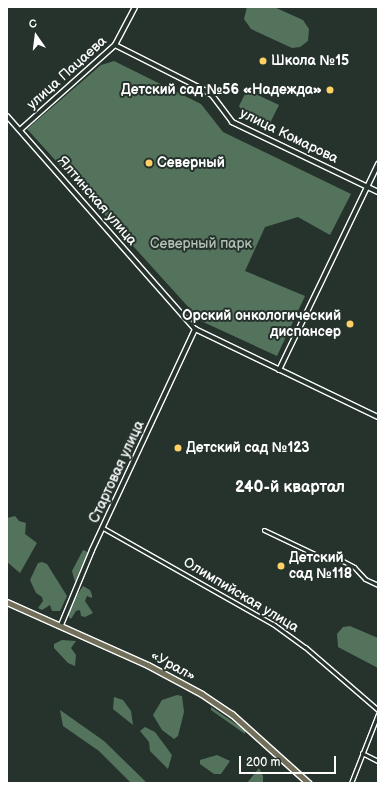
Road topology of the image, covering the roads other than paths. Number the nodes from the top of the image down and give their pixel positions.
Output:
1 (135, 7) edge
2 (115, 45) junction
3 (7, 116) edge
4 (20, 130) junction
5 (378, 164) edge
6 (367, 187) junction
7 (378, 192) edge
8 (195, 329) junction
9 (280, 370) junction
10 (378, 417) edge
11 (103, 528) junction
12 (264, 530) dead end
13 (378, 586) edge
14 (7, 602) edge
15 (61, 625) junction
16 (378, 710) edge
17 (378, 714) edge
18 (373, 723) junction
19 (378, 726) edge
20 (362, 753) junction
21 (378, 761) edge
22 (309, 783) edge
23 (351, 783) edge

1 - 2 main road, улица Пацаева
2 - 4 main road, улица Пацаева
2 - 6 main road, улица Комарова
3 - 4 main road, Ялтинская улица
4 - 8 main road, Ялтинская улица
5 - 6 main road
6 - 7 main road, улица Комарова
6 - 9 main road
8 - 9 main road, Ялтинская улица
8 - 11 main road, Стартовая улица
9 - 10 main road, Ялтинская улица
11 - 15 main road, Стартовая улица
11 - 16 street, Олимпийская улица
12 - 13 street
14 - 15 main road, «Урал»
15 - 22 main road, «Урал»
17 - 18 street
18 - 19 street
18 - 20 street
20 - 21 street
20 - 23 street

